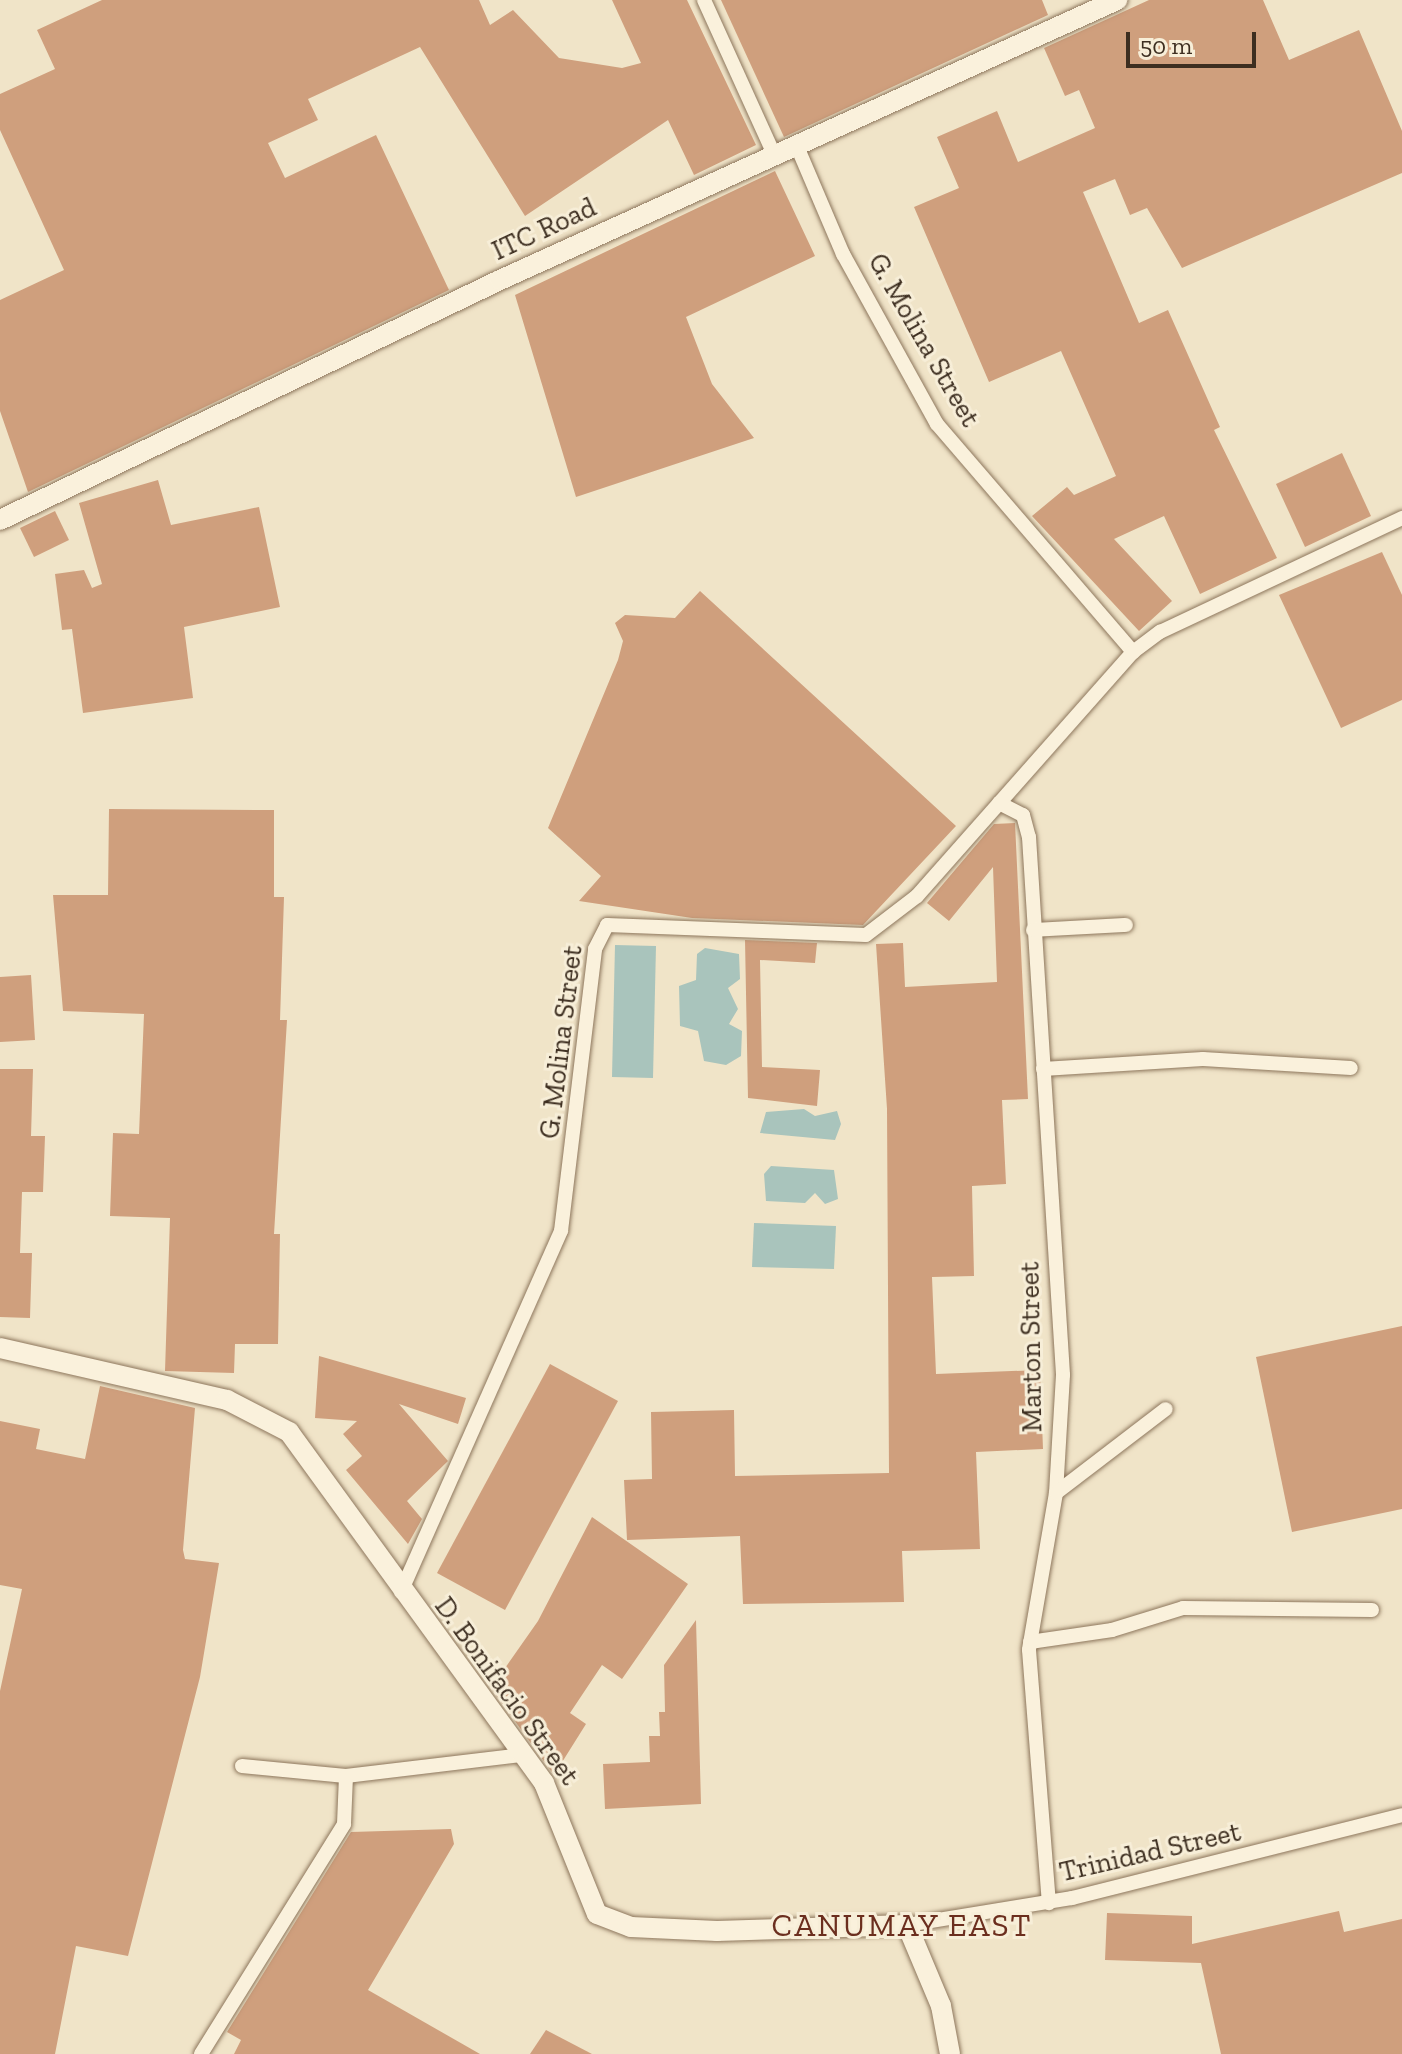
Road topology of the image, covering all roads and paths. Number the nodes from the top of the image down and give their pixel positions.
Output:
1 (704, 0) edge
2 (1117, 0) edge
3 (796, 144) junction
4 (774, 154) junction
5 (1402, 518) edge
6 (0, 520) edge
7 (1133, 652) junction
8 (999, 803) junction
9 (1126, 925) dead end
10 (1033, 930) junction
11 (1351, 1068) dead end
12 (1043, 1069) junction
13 (0, 1348) edge
14 (1166, 1409) dead end
15 (1056, 1493) junction
16 (401, 1592) junction
17 (1372, 1610) dead end
18 (1030, 1642) junction
19 (523, 1755) junction
20 (242, 1766) dead end
21 (346, 1776) junction
22 (1402, 1815) edge
23 (1049, 1903) junction
24 (907, 1925) junction
25 (201, 2054) edge
26 (950, 2054) edge

1 - 4 street
2 - 3 main road, ITC Road
3 - 4 main road, ITC Road
3 - 7 street, G. Molina Street
4 - 6 main road, ITC Road
5 - 7 street, G. Molina Street
7 - 8 street, G. Molina Street
8 - 10 street, Marton Street
8 - 16 street, G. Molina Street
9 - 10 street
10 - 12 street, Marton Street
11 - 12 street
12 - 15 street, Marton Street
13 - 16 main road, D. Bonifacio Street
14 - 15 street
15 - 18 street, Marton Street
16 - 19 main road, D. Bonifacio Street
17 - 18 street
18 - 23 street, Marton Street
19 - 21 street
19 - 24 main road, D. Bonifacio Street
20 - 21 street
21 - 25 street
22 - 23 street, Trinidad Street
23 - 24 street, Trinidad Street
24 - 26 main road

